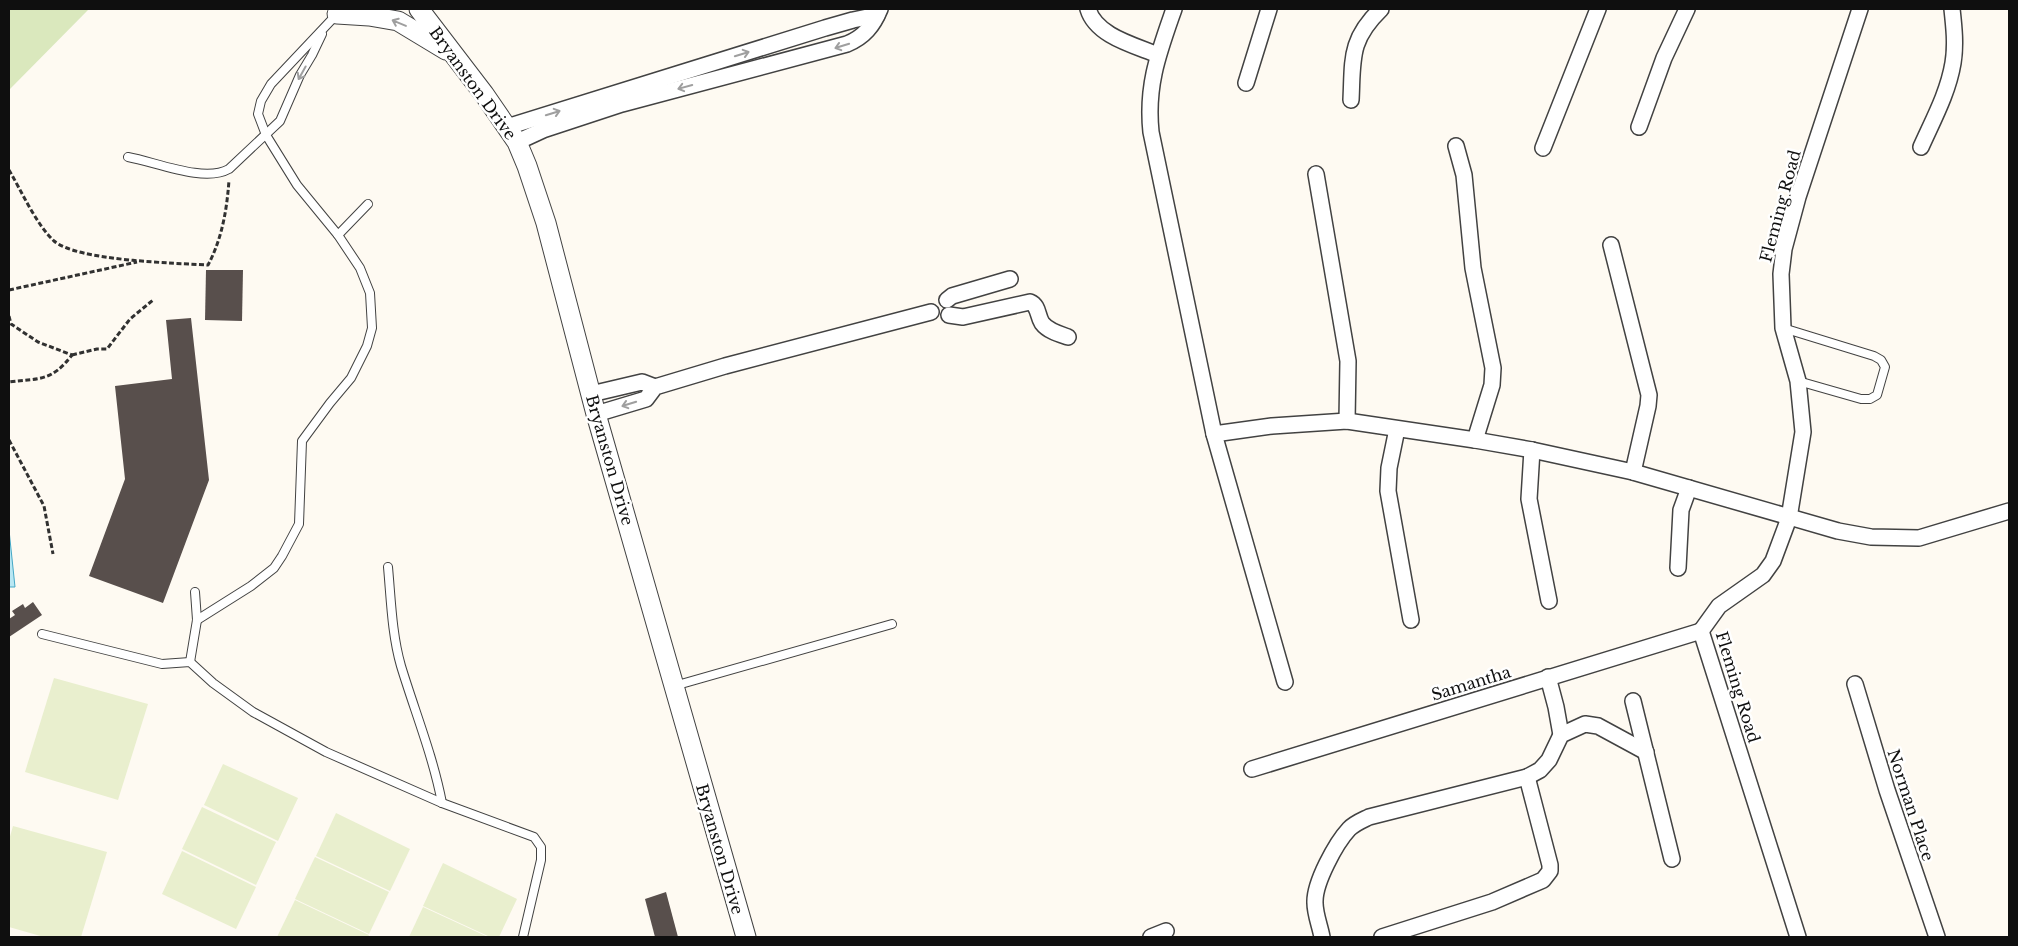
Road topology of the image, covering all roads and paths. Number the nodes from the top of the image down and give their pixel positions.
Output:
1 (420, 9) edge
2 (1088, 9) edge
3 (1174, 9) edge
4 (1269, 9) edge
5 (1381, 9) edge
6 (1598, 9) edge
7 (1687, 9) edge
8 (1860, 9) edge
9 (1952, 9) edge
10 (340, 11) edge
11 (879, 12) edge
12 (324, 30) junction
13 (1158, 55) junction
14 (456, 56) junction
15 (1246, 83) dead end
16 (1351, 100) dead end
17 (1639, 127) dead end
18 (266, 135) junction
19 (512, 135) junction
20 (1456, 146) dead end
21 (1921, 147) dead end
22 (1543, 148) dead end
23 (128, 157) dead end
24 (230, 169) junction
25 (9, 170) edge
26 (1316, 174) dead end
27 (368, 204) dead end
28 (338, 235) junction
29 (1611, 245) dead end
30 (140, 261) junction
31 (1010, 279) dead end
32 (9, 290) edge
33 (153, 300) dead end
34 (948, 307) junction
35 (9, 316) edge
36 (1783, 328) junction
37 (1068, 337) dead end
38 (72, 355) junction
39 (1798, 381) junction
40 (9, 382) edge
41 (655, 387) junction
42 (591, 394) junction
43 (596, 414) junction
44 (1347, 422) junction
45 (1397, 429) junction
46 (1214, 434) junction
47 (9, 440) edge
48 (1475, 440) junction
49 (1532, 450) junction
50 (1633, 472) junction
51 (1689, 488) junction
52 (2009, 511) edge
53 (1789, 518) junction
54 (53, 554) dead end
55 (388, 567) dead end
56 (1678, 568) dead end
57 (195, 592) dead end
58 (1549, 601) dead end
59 (197, 620) junction
60 (1411, 620) dead end
61 (892, 624) dead end
62 (1701, 631) junction
63 (42, 634) dead end
64 (190, 662) junction
65 (1548, 677) junction
66 (1286, 682) dead end
67 (1855, 684) dead end
68 (674, 686) junction
69 (1633, 701) dead end
70 (1562, 735) junction
71 (1646, 752) junction
72 (1252, 769) dead end
73 (1527, 777) junction
74 (442, 803) junction
75 (1672, 859) dead end
76 (1166, 931) dead end
77 (523, 937) edge
78 (746, 937) edge
79 (1151, 937) edge
80 (1322, 937) edge
81 (1382, 937) edge
82 (1798, 937) edge
83 (1937, 937) edge

1 - 14 street, Bryanston Drive
2 - 13 street
3 - 13 street
4 - 15 street
5 - 16 street
6 - 22 street
7 - 17 street
8 - 36 street, Fleming Road
9 - 21 street
10 - 12 lane
14 -> 10 street
19 -> 11 street
11 -> 19 street
12 -> 18 lane
12 - 18 lane
13 - 46 street
14 - 19 street, Bryanston Drive
18 - 24 lane
18 - 28 lane
19 - 42 street, Bryanston Drive
20 - 48 street
23 - 24 lane
24 - 30 path
25 - 30 path
26 - 44 street
27 - 28 lane
28 - 59 lane
29 - 50 street
30 - 32 path
31 - 34 street
33 - 38 path
34 - 37 street
34 - 41 street
35 - 38 path
36 - 39 street, Fleming Road
36 - 39 lane
38 - 40 path
39 - 53 street, Fleming Road
41 - 42 street
41 -> 43 street
42 - 43 street, Bryanston Drive
43 - 68 street, Bryanston Drive
44 - 45 street
44 - 46 street
45 - 48 street
45 - 60 street
46 - 66 street
47 - 54 path
48 - 49 street
49 - 50 street
49 - 58 street
50 - 51 street
51 - 53 street
51 - 56 street
52 - 53 street
53 - 62 street, Fleming Road
55 - 74 lane
57 - 59 lane
59 - 64 lane
61 - 68 lane
62 - 65 street, Samantha
62 - 82 street, Fleming Road
63 - 64 lane
64 - 74 lane
65 - 70 street
65 - 72 street, Samantha
67 - 83 street, Norman Place
68 - 78 street, Bryanston Drive
69 - 71 street
70 - 71 street
70 - 73 street
71 - 75 street
73 - 80 street
73 - 81 street
74 - 77 lane
76 - 79 street

